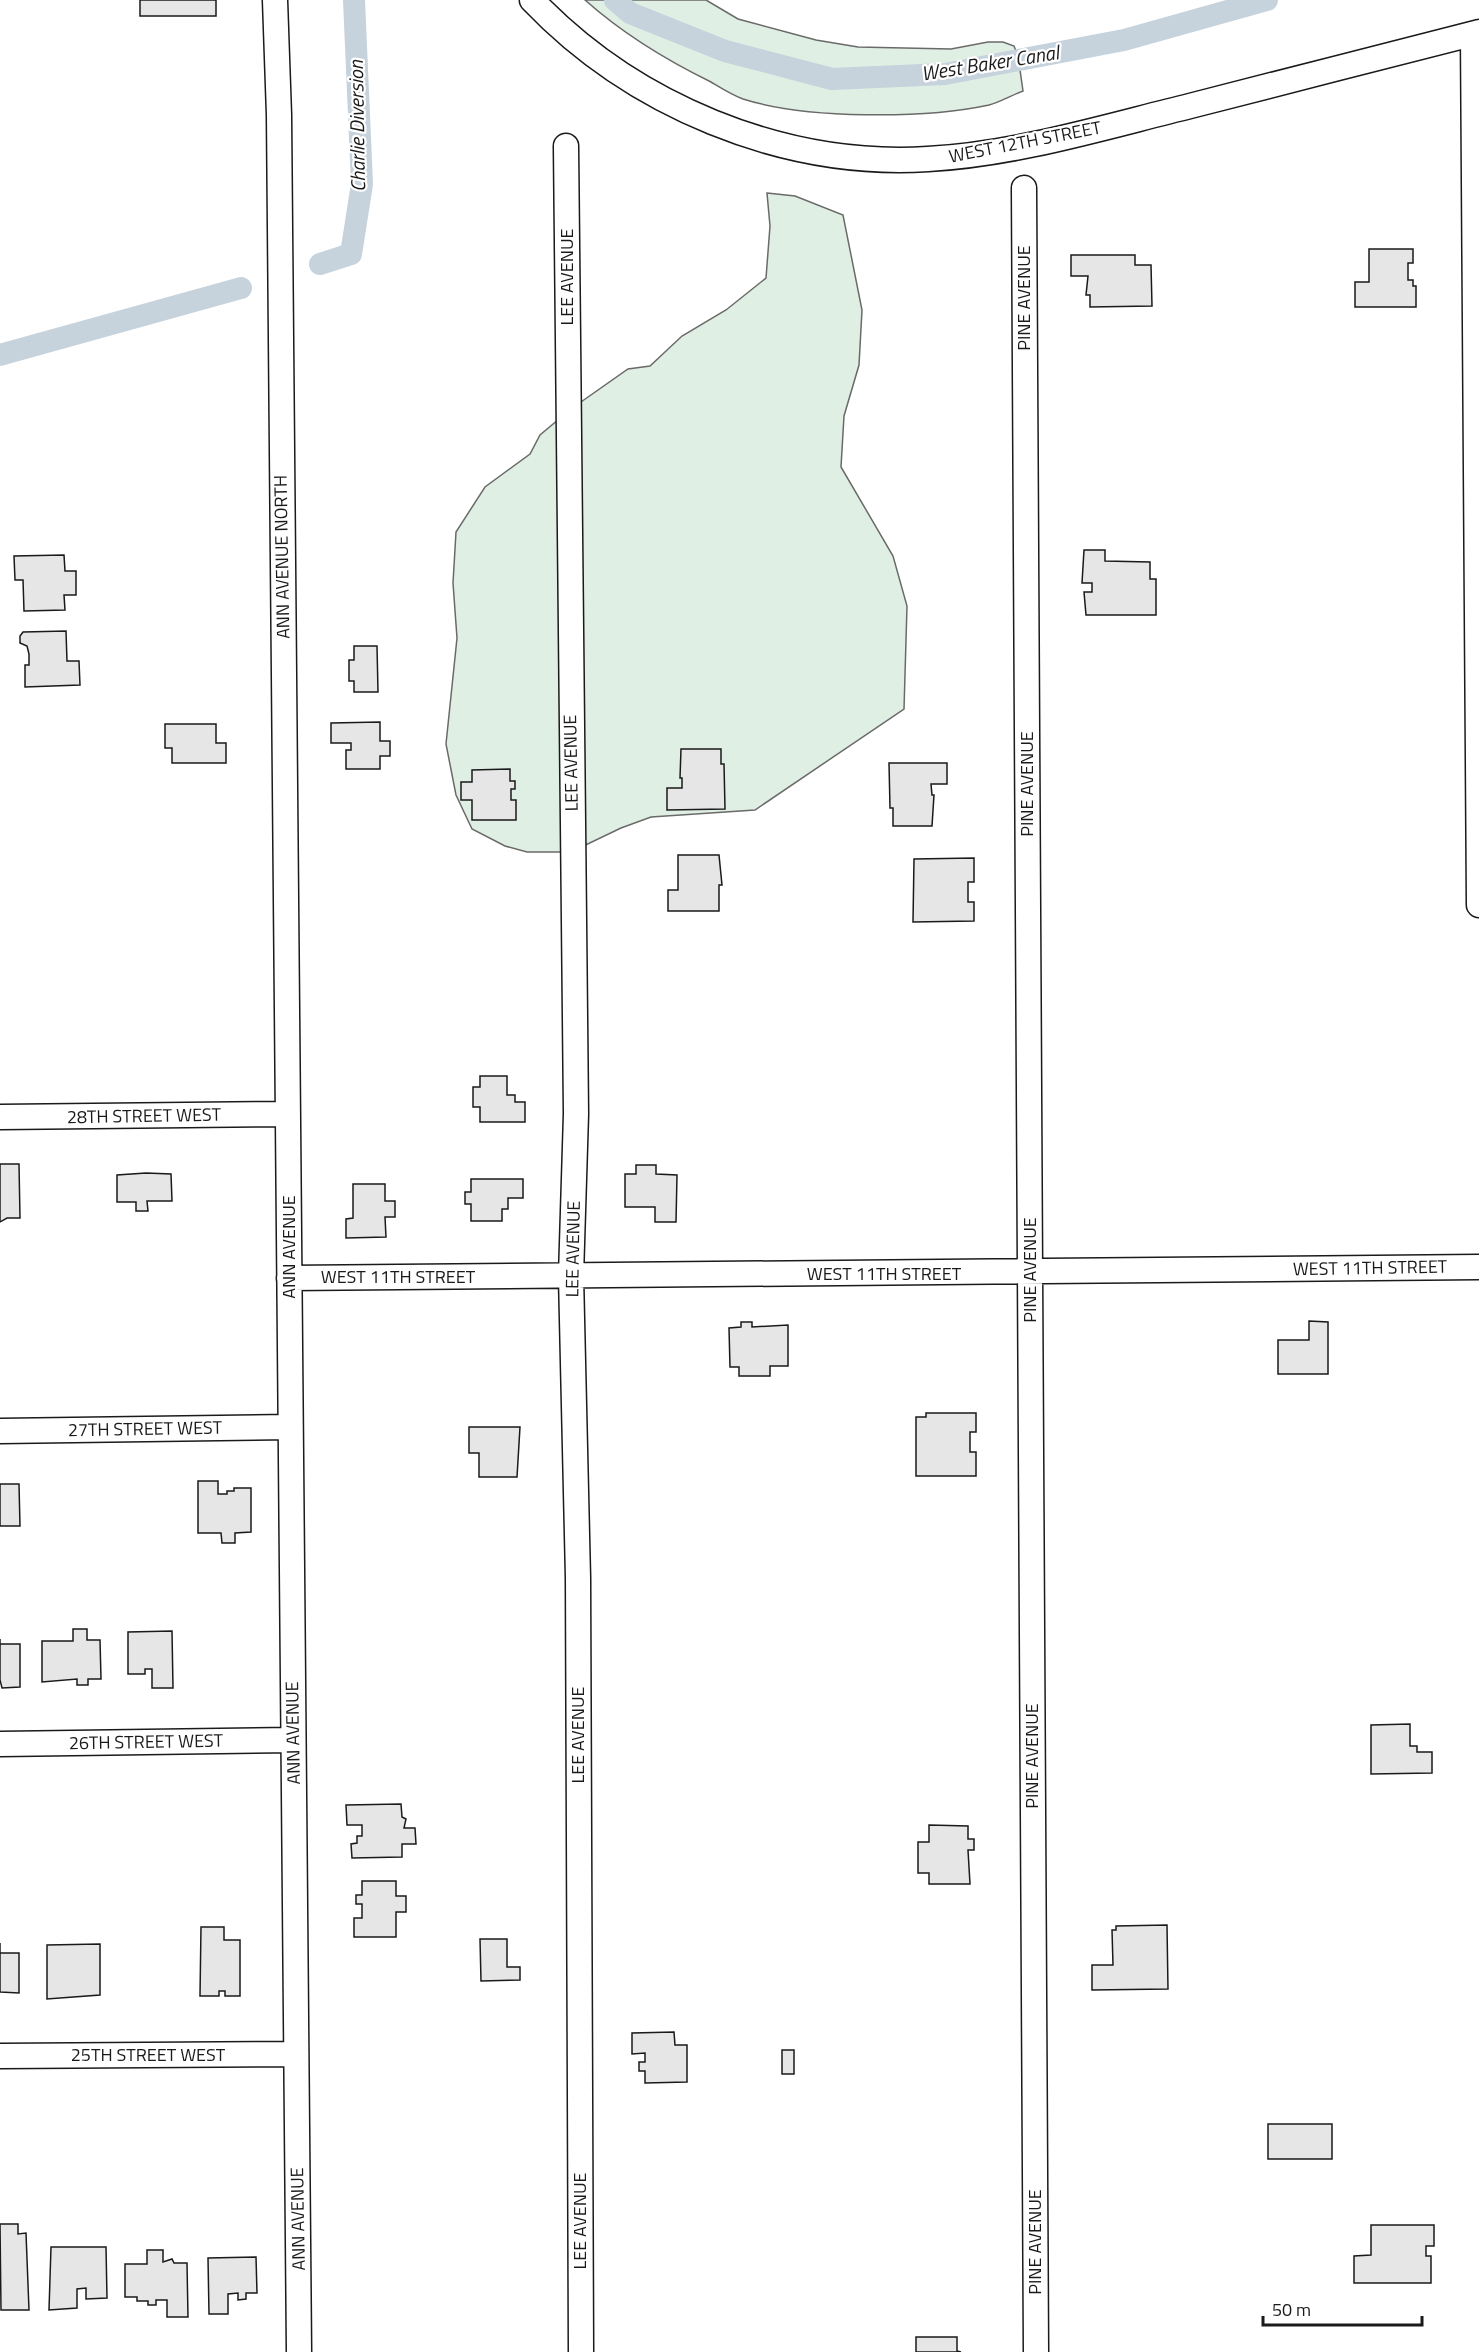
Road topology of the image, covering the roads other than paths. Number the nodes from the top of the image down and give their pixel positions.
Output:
1 (275, 0) edge
2 (532, 0) edge
3 (1476, 33) edge
4 (566, 146) dead end
5 (1024, 188) dead end
6 (1479, 905) edge
7 (288, 1114) junction
8 (0, 1117) edge
9 (1479, 1267) edge
10 (1030, 1272) junction
11 (571, 1276) junction
12 (289, 1278) junction
13 (290, 1426) junction
14 (0, 1431) edge
15 (293, 1740) junction
16 (0, 1744) edge
17 (296, 2054) junction
18 (0, 2056) edge
19 (299, 2352) edge
20 (581, 2352) edge
21 (1036, 2352) edge

1 - 7 street, ANN AVENUE NORTH
2 - 3 street, WEST 12TH STREET
3 - 6 street
4 - 11 street, LEE AVENUE
5 - 10 street, PINE AVENUE
7 - 8 street, 28TH STREET WEST
7 - 12 street, ANN AVENUE
9 - 10 street, WEST 11TH STREET
10 - 11 street, WEST 11TH STREET
10 - 21 street, PINE AVENUE
11 - 12 street, WEST 11TH STREET
11 - 20 street, LEE AVENUE
12 - 13 street, ANN AVENUE
13 - 14 street, 27TH STREET WEST
13 - 15 street, ANN AVENUE
15 - 16 street, 26TH STREET WEST
15 - 17 street, ANN AVENUE
17 - 18 street, 25TH STREET WEST
17 - 19 street, ANN AVENUE

